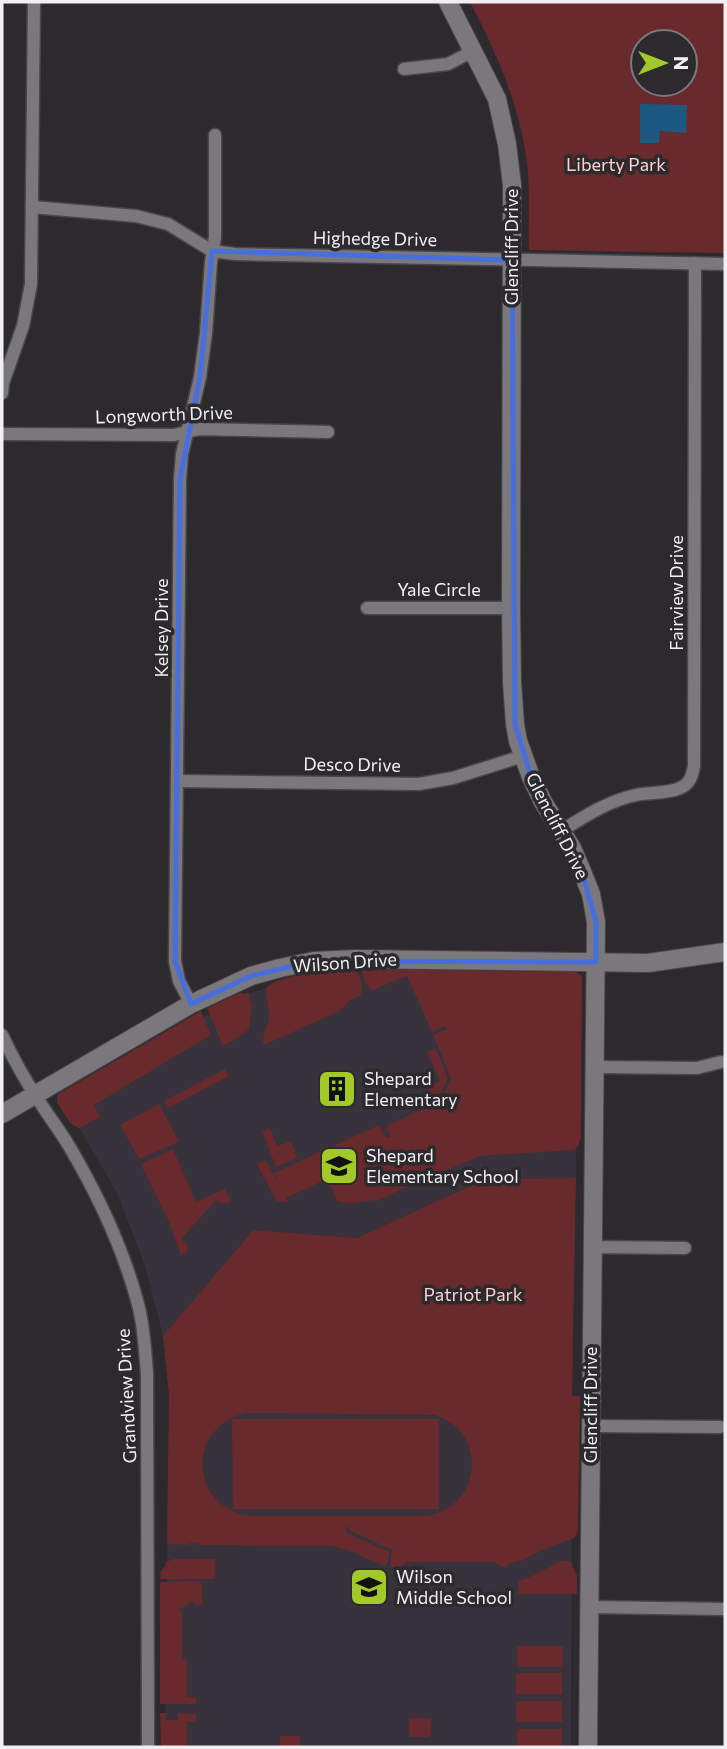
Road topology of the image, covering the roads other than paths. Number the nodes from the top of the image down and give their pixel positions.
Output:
1 (34, 2) edge
2 (448, 2) edge
3 (474, 51) junction
4 (404, 69) dead end
5 (215, 135) dead end
6 (32, 207) junction
7 (212, 251) junction
8 (512, 260) junction
9 (695, 263) junction
10 (725, 264) edge
11 (2, 393) edge
12 (187, 432) junction
13 (328, 432) dead end
14 (2, 434) edge
15 (367, 608) dead end
16 (511, 608) junction
17 (523, 756) junction
18 (178, 781) junction
19 (561, 831) junction
20 (725, 952) edge
21 (596, 962) junction
22 (191, 1004) junction
23 (2, 1035) edge
24 (721, 1062) dead end
25 (594, 1068) junction
26 (34, 1094) junction
27 (2, 1114) edge
28 (592, 1247) junction
29 (685, 1248) dead end
30 (591, 1426) junction
31 (720, 1427) dead end
32 (589, 1607) junction
33 (725, 1609) edge
34 (148, 1747) edge
35 (588, 1747) edge

1 - 6 street
2 - 3 street, Glencliff Drive
3 - 4 street
3 - 8 street, Glencliff Drive
5 - 7 street, Kelsey Drive
6 - 7 street, Highedge Drive
6 - 11 street
7 - 8 street, Highedge Drive
7 - 12 street, Kelsey Drive
8 - 9 street, Highedge Drive
8 - 16 street, Glencliff Drive
9 - 10 street, Highedge Drive
9 - 19 street, Fairview Drive
12 - 13 street, Longworth Drive
12 - 14 street, Longworth Drive
12 - 18 street, Kelsey Drive
15 - 16 street, Yale Circle
16 - 17 street, Glencliff Drive
17 - 18 street, Desco Drive
17 - 19 street, Glencliff Drive
18 - 22 street, Kelsey Drive
19 - 21 street, Glencliff Drive
20 - 21 street, Wilson Drive
21 - 22 street, Wilson Drive
21 - 25 street, Glencliff Drive
22 - 26 street, Wilson Drive
23 - 26 street, Grandview Drive
24 - 25 street
25 - 28 street, Glencliff Drive
26 - 27 street, Wilson Drive
26 - 34 street, Grandview Drive
28 - 29 street
28 - 30 street, Glencliff Drive
30 - 31 street
30 - 32 street, Glencliff Drive
32 - 33 street
32 - 35 street, Glencliff Drive

